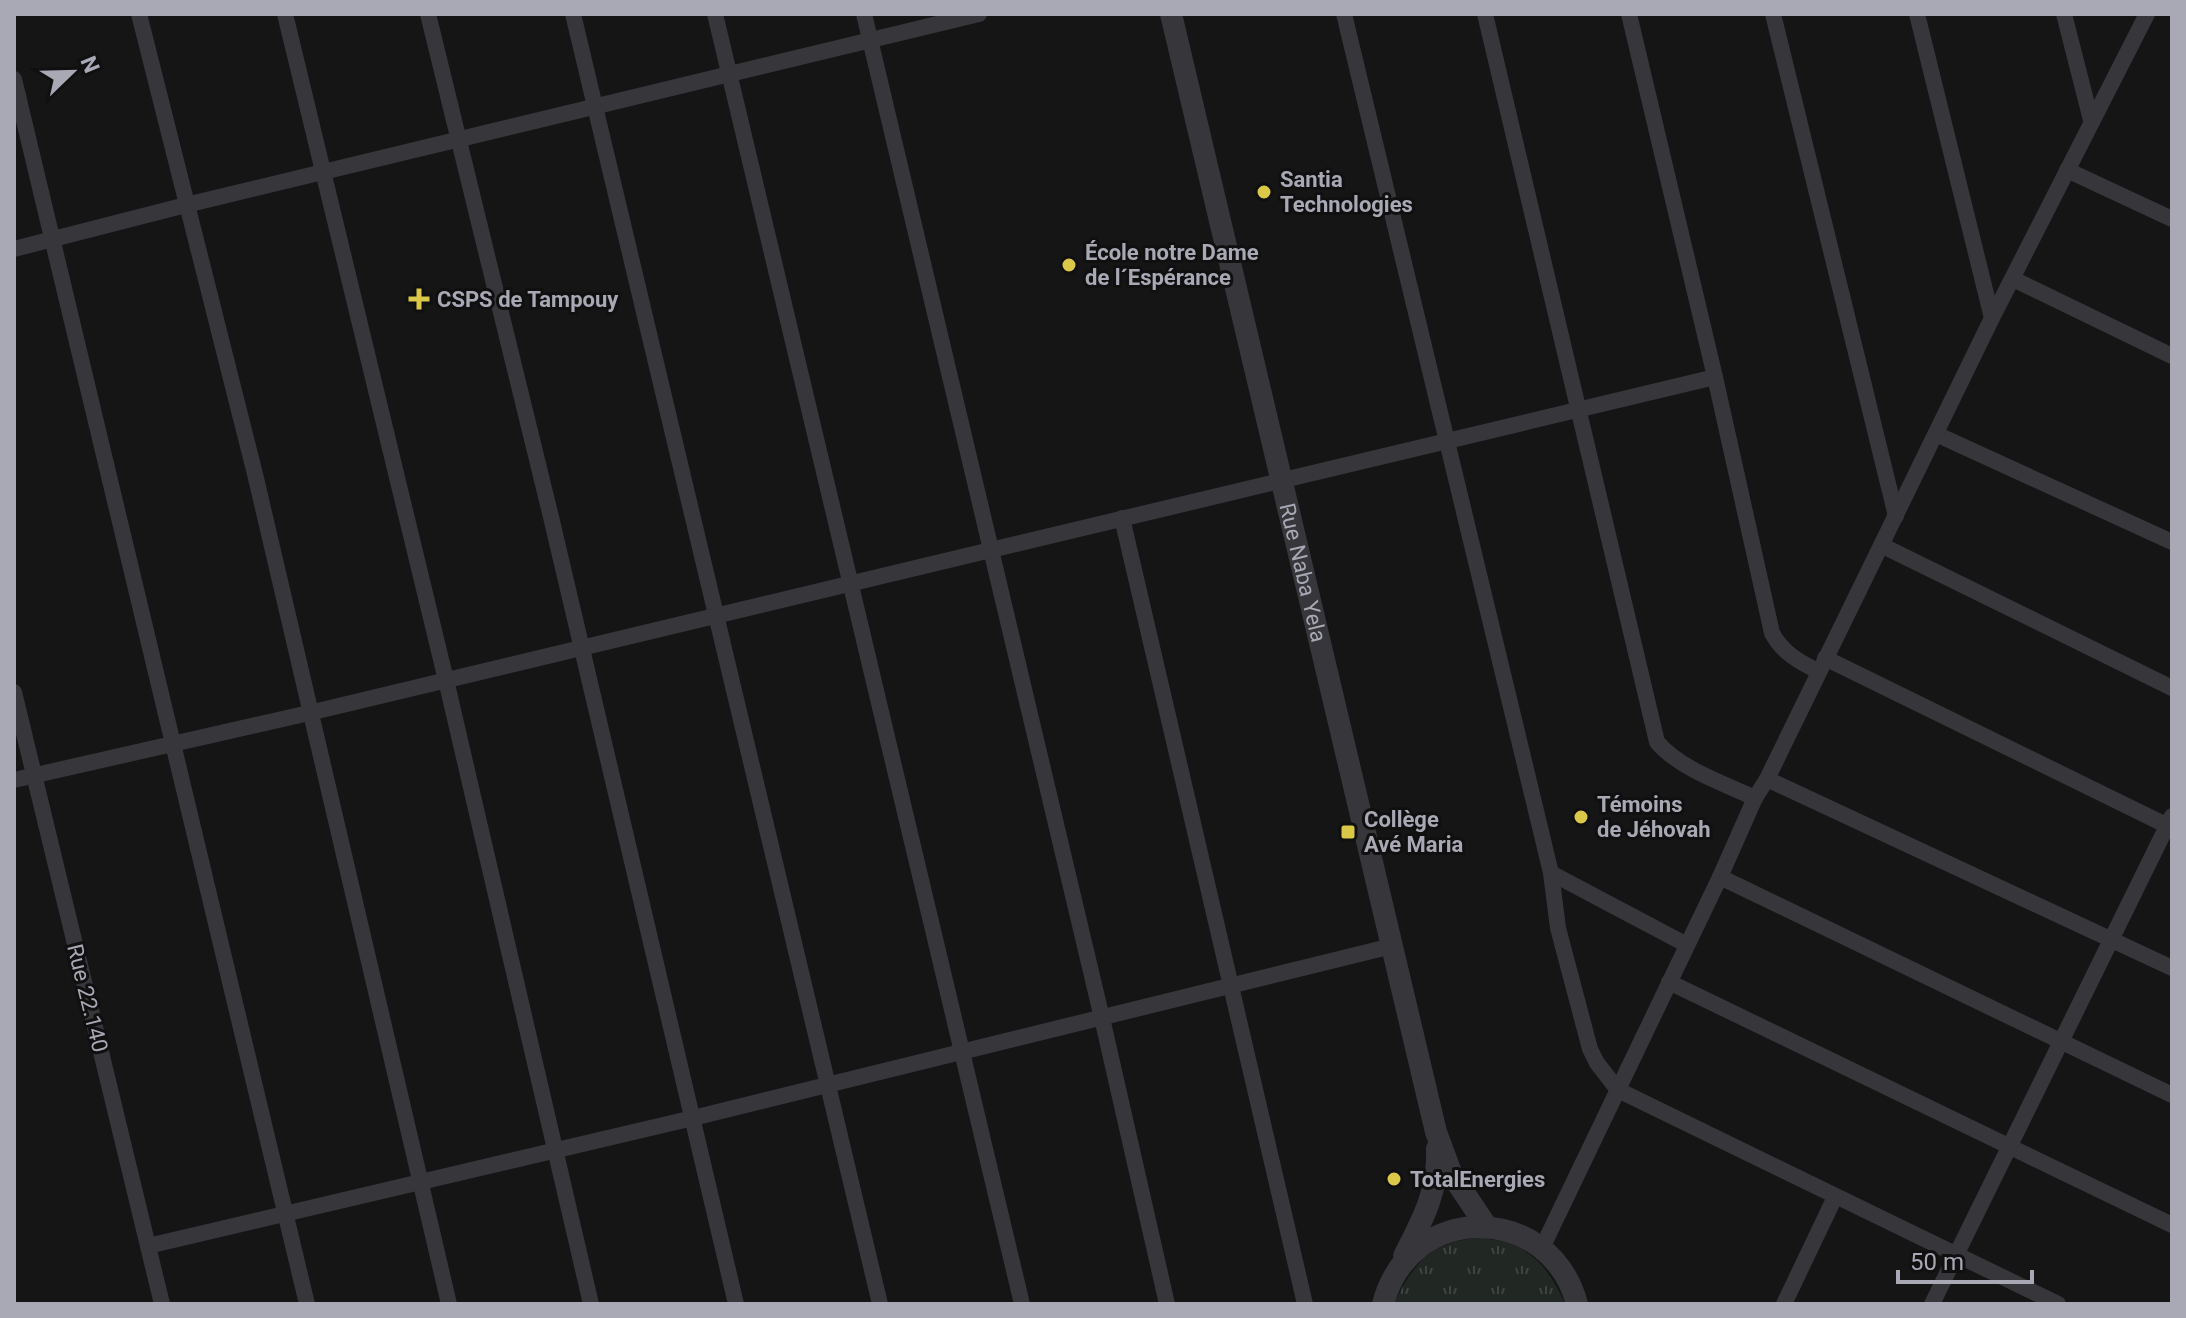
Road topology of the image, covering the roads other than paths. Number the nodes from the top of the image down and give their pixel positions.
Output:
1 (139, 14) edge
2 (285, 14) edge
3 (428, 14) edge
4 (573, 14) edge
5 (715, 14) edge
6 (864, 14) edge
7 (979, 14) edge
8 (1171, 14) edge
9 (1344, 14) edge
10 (1485, 14) edge
11 (1629, 14) edge
12 (1773, 14) edge
13 (1917, 14) edge
14 (2064, 14) edge
15 (2147, 14) edge
16 (870, 40) junction
17 (729, 74) junction
18 (14, 79) edge
19 (596, 106) junction
20 (2091, 120) junction
21 (458, 139) junction
22 (2067, 170) junction
23 (325, 171) junction
24 (186, 205) junction
25 (2172, 219) edge
26 (54, 240) junction
27 (14, 249) edge
28 (2013, 279) junction
29 (1992, 318) junction
30 (2172, 356) edge
31 (1715, 377) junction
32 (1579, 409) junction
33 (1936, 434) junction
34 (1446, 441) junction
35 (1281, 480) junction
36 (1896, 516) junction
37 (1122, 518) junction
38 (2172, 542) edge
39 (1883, 546) junction
40 (991, 549) junction
41 (850, 583) junction
42 (716, 616) junction
43 (582, 648) junction
44 (1821, 665) junction
45 (446, 680) junction
46 (2172, 688) edge
47 (14, 692) edge
48 (309, 713) junction
49 (174, 745) junction
50 (35, 775) junction
51 (1767, 779) junction
52 (14, 780) edge
53 (1755, 798) junction
54 (2170, 823) edge
55 (1551, 873) junction
56 (1720, 877) junction
57 (2111, 940) junction
58 (1687, 945) junction
59 (1392, 946) junction
60 (2172, 968) edge
61 (1669, 982) junction
62 (1232, 985) junction
63 (1102, 1018) junction
64 (2061, 1042) junction
65 (962, 1052) junction
66 (828, 1084) junction
67 (1618, 1090) junction
68 (2172, 1095) edge
69 (693, 1118) junction
70 (1436, 1132) junction
71 (2010, 1147) junction
72 (556, 1149) junction
73 (421, 1180) junction
74 (1835, 1197) junction
75 (286, 1213) junction
76 (2172, 1225) edge
77 (1487, 1227) junction
78 (148, 1246) junction
79 (1542, 1248) junction
80 (1956, 1255) junction
81 (1390, 1285) edge
82 (162, 1304) edge
83 (307, 1304) edge
84 (449, 1304) edge
85 (591, 1304) edge
86 (736, 1304) edge
87 (880, 1304) edge
88 (1022, 1304) edge
89 (1167, 1304) edge
90 (1305, 1304) edge
91 (1375, 1304) edge
92 (1577, 1304) edge
93 (1784, 1304) edge
94 (1932, 1304) edge
95 (2058, 1304) edge

1 - 24 street
2 - 23 street
3 - 21 street
4 - 19 street
5 - 17 street
6 - 16 street
7 - 16 street
8 - 35 street, Rue Naba Yela
9 - 34 street
10 - 32 street
11 - 31 street
12 - 36 street
13 - 29 street
14 - 20 street
15 - 20 street
16 - 17 street
16 - 40 street
17 - 19 street
17 - 41 street
18 - 26 street
19 - 21 street
19 - 42 street
20 - 22 street
21 - 23 street
21 - 43 street
22 - 25 street
22 - 28 street
23 - 24 street
23 - 45 street
24 - 26 street
24 - 48 street
26 - 27 street
26 - 49 street
28 - 29 street
28 - 30 street
29 - 33 street
31 - 32 street
31 - 44 street
32 - 34 street
32 - 53 street
33 - 36 street
33 - 38 street
34 - 35 street
34 - 55 street
35 - 37 street
35 - 59 street, Rue Naba Yela
36 - 39 street
37 - 40 street
37 - 62 street
39 - 44 street
39 - 46 street
40 - 41 street
40 - 63 street
41 - 42 street
41 - 65 street
42 - 43 street
42 - 66 street
43 - 45 street
43 - 69 street
44 - 51 street
44 - 54 street
45 - 48 street
45 - 72 street
47 - 50 street, Rue 22.140
48 - 49 street
48 - 73 street
49 - 50 street
49 - 75 street
50 - 52 street
50 - 78 street, Rue 22.140
51 - 53 street
51 - 57 street
53 - 56 street
54 - 57 street
55 - 58 street
55 - 67 street
56 - 58 street
56 - 64 street
57 - 60 street
57 - 64 street
58 - 61 street
59 - 62 street
59 - 70 street, Rue Naba Yela
61 - 67 street
61 - 71 street
62 - 63 street
62 - 90 street
63 - 65 street
63 - 89 street
64 - 68 street
64 - 71 street
65 - 66 street
65 - 88 street
66 - 69 street
66 - 87 street
67 - 74 street
67 - 79 street
69 - 72 street
69 - 86 street
70 - 77 street
70 - 81 street
71 - 76 street
71 - 80 street
72 - 73 street
72 - 85 street
73 - 75 street
73 - 84 street
74 - 80 street
74 - 93 street
75 - 78 street
75 - 83 street
77 - 79 street
77 - 81 street
78 - 82 street, Rue 22.140
79 - 92 street
80 - 94 street
80 - 95 street
81 - 91 street

